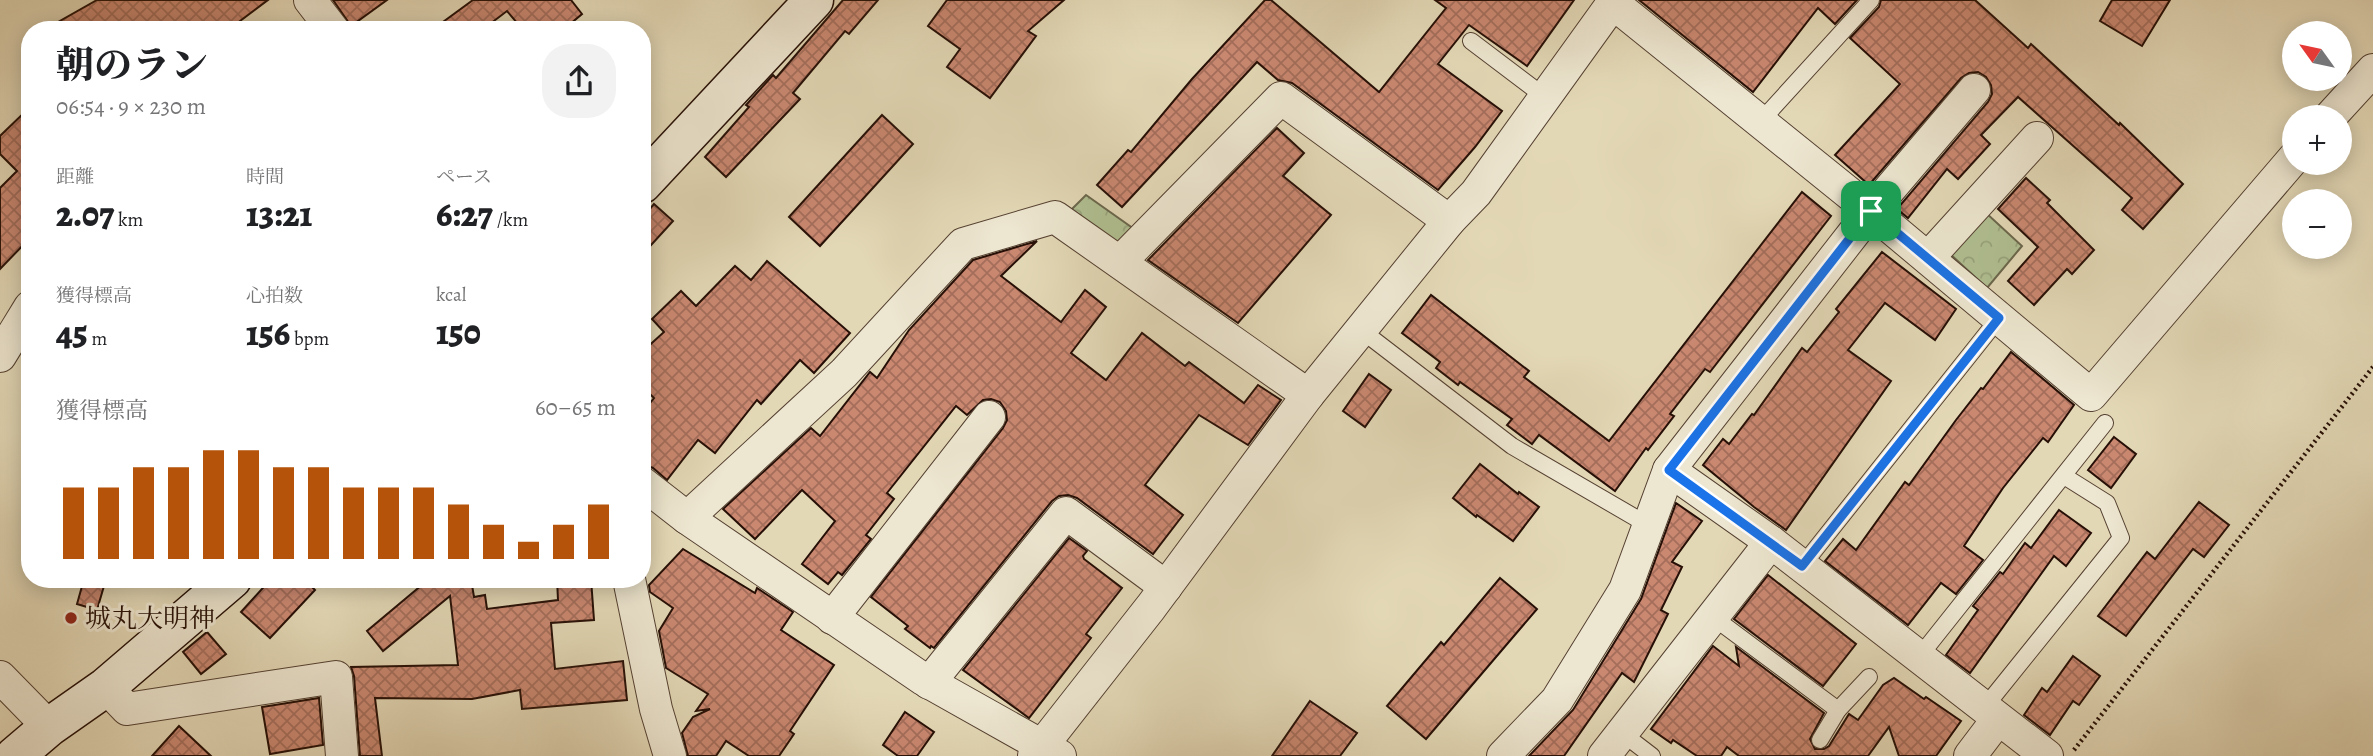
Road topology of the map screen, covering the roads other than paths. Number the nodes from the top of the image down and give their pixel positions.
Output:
1 (310, 0) edge
2 (814, 0) edge
3 (1871, 0) edge
4 (1614, 2) edge
5 (326, 21) edge
6 (1471, 41) dead end
7 (2373, 70) edge
8 (1974, 90) dead end
9 (1545, 97) junction
10 (2341, 105) edge
11 (1760, 122) junction
12 (2037, 138) dead end
13 (2282, 172) edge
14 (651, 174) edge
15 (1871, 211) junction
16 (1449, 221) junction
17 (1928, 258) junction
18 (1120, 262) junction
19 (1999, 318) junction
20 (21, 322) edge
21 (1361, 330) junction
22 (0, 356) edge
23 (1308, 395) junction
24 (989, 417) dead end
25 (2105, 423) dead end
26 (1669, 470) junction
27 (2064, 476) junction
28 (651, 491) edge
29 (687, 518) junction
30 (1648, 525) junction
31 (1771, 542) junction
32 (1802, 566) junction
33 (1166, 587) junction
34 (222, 588) edge
35 (631, 588) edge
36 (1713, 617) junction
37 (832, 618) junction
38 (1919, 657) junction
39 (0, 677) edge
40 (1869, 677) dead end
41 (929, 682) junction
42 (106, 687) junction
43 (1838, 710) junction
44 (1991, 713) junction
45 (49, 727) junction
46 (1820, 740) dead end
47 (1613, 744) edge
48 (1045, 752) edge
49 (15, 756) edge
50 (342, 756) edge
51 (670, 756) edge
52 (1503, 756) edge
53 (1652, 756) edge
54 (1970, 756) edge
55 (2047, 756) edge

1 - 5 street
2 - 14 street
3 - 11 lane
4 - 9 street
4 - 11 street
6 - 9 lane
7 - 10 street
8 - 15 street
9 - 16 street
11 - 15 street
12 - 17 street
13 - 19 street
15 - 17 street
15 - 26 street
16 - 18 street
16 - 21 street
17 - 19 street
18 - 23 street
18 - 29 street
19 - 32 lane
20 - 22 street
21 - 23 street
21 - 30 lane
23 - 33 street
24 - 37 street
25 - 27 lane
26 - 30 street
26 - 31 street
27 - 38 lane
27 - 44 lane
28 - 29 street
29 - 37 street
30 - 52 street
31 - 32 street
31 - 36 street
32 - 38 street
33 - 41 street
33 - 48 street
34 - 42 street
35 - 51 street
36 - 43 lane
36 - 47 street
37 - 41 street
38 - 44 street
39 - 45 street
40 - 43 lane
41 - 48 street
42 - 45 street
42 - 50 street
43 - 46 lane
44 - 54 street
44 - 55 street
45 - 49 street
47 - 53 lane

